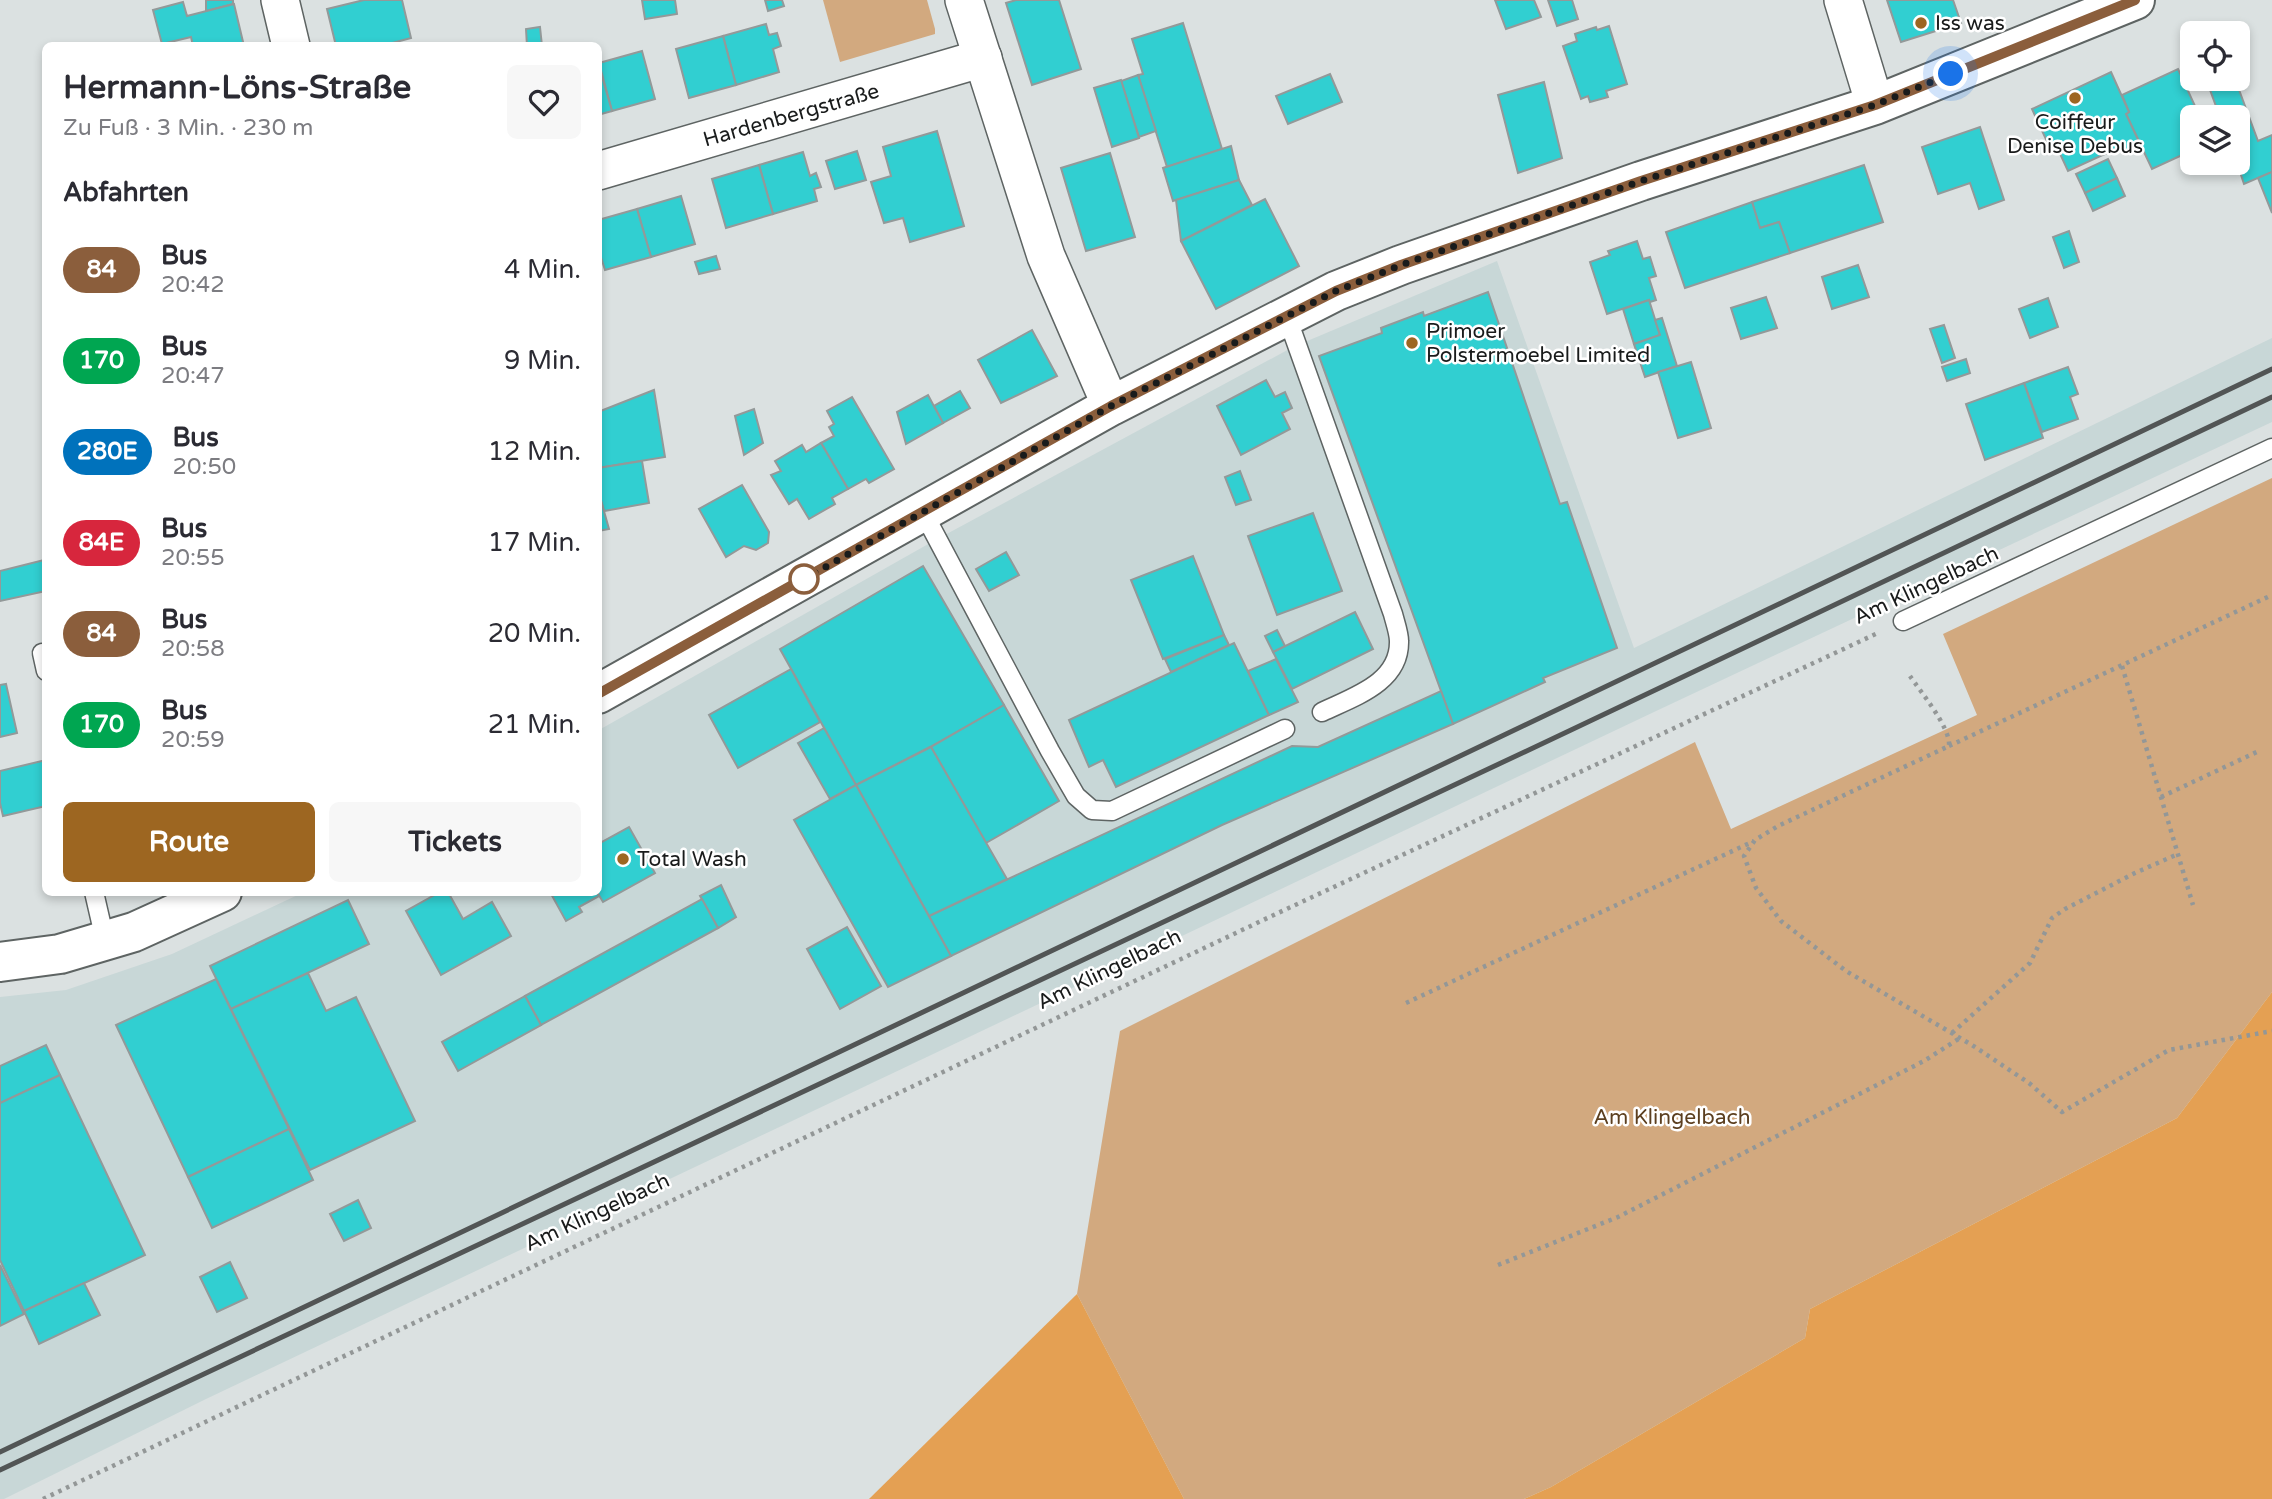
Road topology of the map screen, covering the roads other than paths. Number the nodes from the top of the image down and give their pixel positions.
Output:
1 (280, 0) edge
2 (964, 0) edge
3 (1843, 0) edge
4 (2136, 0) edge
5 (290, 42) edge
6 (983, 58) junction
7 (1875, 105) junction
8 (602, 170) edge
9 (1287, 317) junction
10 (1111, 406) junction
11 (2272, 449) edge
12 (923, 512) junction
13 (1903, 621) road end
14 (602, 692) edge
15 (1322, 712) dead end
16 (1285, 729) dead end
17 (95, 896) edge
18 (213, 896) edge
19 (105, 940) junction
20 (0, 962) edge

1 - 5 street
2 - 6 street
3 - 7 street
4 - 7 main road
6 - 8 street, Hardenbergstraße
6 - 10 street
7 - 9 main road
9 - 10 main road
9 - 15 lane
10 - 12 main road
11 - 13 lane, Am Klingelbach
12 - 14 main road
12 - 16 lane
17 - 19 lane
18 - 19 main road
19 - 20 main road

